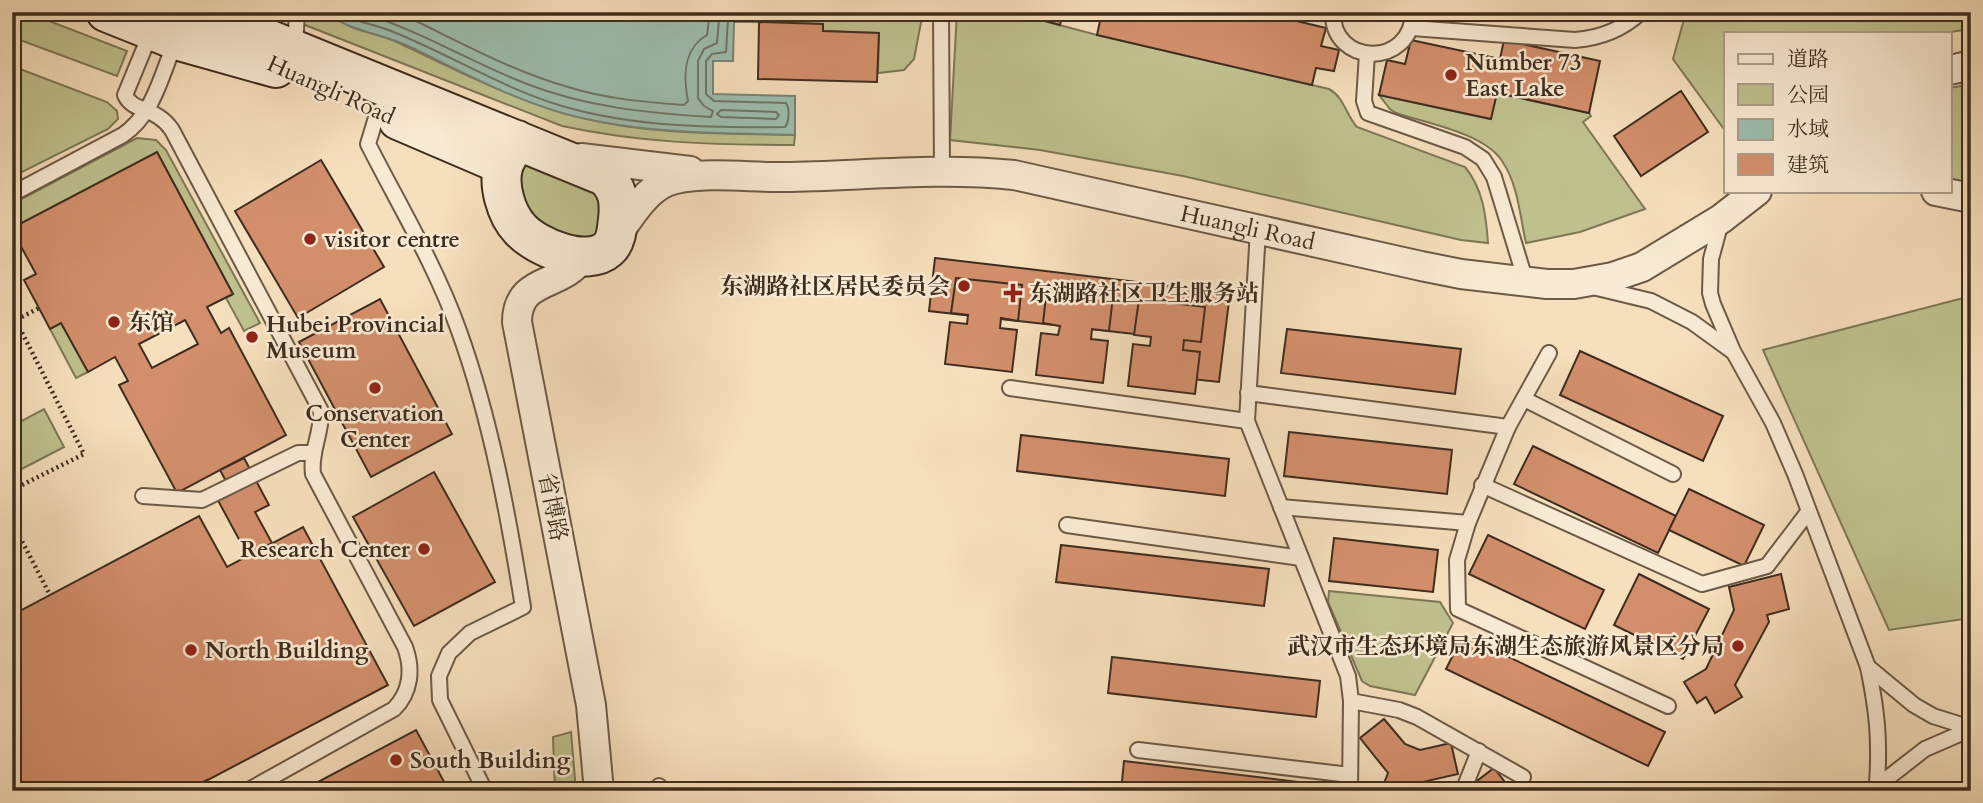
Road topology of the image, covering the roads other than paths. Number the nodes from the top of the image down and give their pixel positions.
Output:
1 (106, 12) edge
2 (202, 12) edge
3 (232, 12) edge
4 (941, 12) edge
5 (1333, 12) edge
6 (1413, 12) edge
7 (1641, 12) edge
8 (163, 28) edge
9 (1412, 28) junction
10 (286, 43) edge
11 (1367, 54) junction
12 (1971, 65) edge
13 (1952, 69) edge
14 (148, 110) junction
15 (378, 111) junction
16 (510, 153) junction
17 (554, 155) junction
18 (942, 171) junction
19 (720, 176) junction
20 (1759, 192) edge
21 (1941, 192) edge
22 (12, 194) edge
23 (1971, 198) edge
24 (1721, 219) junction
25 (1258, 229) junction
26 (615, 236) junction
27 (582, 257) junction
28 (1526, 282) junction
29 (1574, 284) junction
30 (1733, 351) junction
31 (1549, 353) dead end
32 (1010, 388) dead end
33 (1248, 393) junction
34 (1524, 399) junction
35 (1247, 421) junction
36 (1508, 427) junction
37 (314, 453) junction
38 (1673, 474) dead end
39 (1482, 485) junction
40 (143, 496) dead end
41 (1281, 507) junction
42 (1808, 512) junction
43 (1468, 523) junction
44 (1067, 525) dead end
45 (1301, 558) junction
46 (1868, 667) junction
47 (1352, 701) junction
48 (1668, 706) dead end
49 (1971, 728) edge
50 (1138, 750) dead end
51 (1479, 751) junction
52 (1350, 775) junction
53 (1523, 777) dead end
54 (1874, 788) edge
55 (247, 791) edge
56 (485, 791) edge
57 (599, 791) edge
58 (1350, 791) edge
59 (1463, 791) edge

1 - 8 street
2 - 10 street, Huangli Road
3 - 10 street
4 - 18 lane
5 - 11 lane
6 - 9 lane
7 - 9 lane
8 - 10 street
8 - 14 lane
8 - 14 lane
9 - 11 lane
10 - 15 street, Huangli Road
10 - 16 street, Huangli Road
11 - 28 lane
12 - 13 street
14 - 22 lane
14 - 37 lane
15 - 16 street, Huangli Road
15 - 56 lane
16 - 17 street, Huangli Road
16 - 27 street
17 - 19 street, Huangli Road
17 - 26 street, Huangli Road
18 - 19 street, Huangli Road
18 - 25 street, Huangli Road
19 - 26 street, Huangli Road
20 - 24 street, Huangli Road
21 - 23 street
24 - 29 street, Huangli Road
24 - 30 lane
25 - 28 street, Huangli Road
25 - 33 lane
26 - 27 street, Huangli Road
27 - 57 street, 省博路
28 - 29 street, Huangli Road
29 - 30 lane
30 - 42 lane
31 - 34 lane
32 - 35 lane
33 - 35 lane
33 - 36 lane
34 - 36 lane
34 - 38 lane
35 - 41 lane
36 - 39 lane
37 - 40 lane
37 - 55 lane
39 - 42 lane
39 - 43 lane
41 - 43 lane
41 - 45 lane
42 - 46 lane
43 - 48 lane
44 - 45 lane
45 - 47 lane
46 - 49 lane
46 - 54 lane
47 - 51 lane
47 - 52 lane
49 - 54 lane
50 - 52 lane
51 - 53 lane
51 - 59 lane
52 - 58 lane

